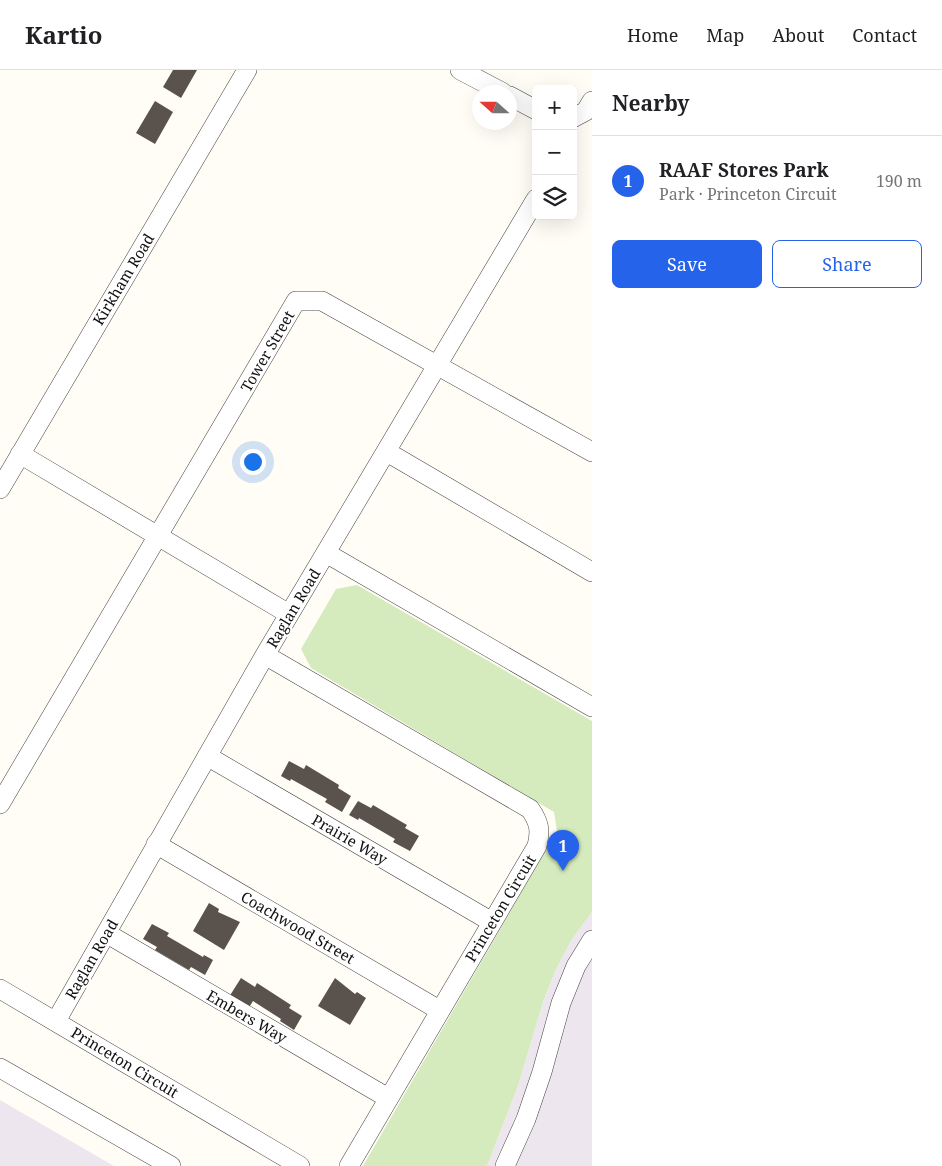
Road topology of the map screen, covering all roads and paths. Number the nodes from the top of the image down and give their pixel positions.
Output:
1 (247, 70) edge
2 (460, 70) edge
3 (489, 85) edge
4 (517, 100) edge
5 (592, 101) edge
6 (532, 108) edge
7 (577, 116) edge
8 (532, 206) edge
9 (438, 364) junction
10 (388, 452) junction
11 (592, 452) edge
12 (20, 454) junction
13 (0, 489) edge
14 (158, 537) junction
15 (326, 553) junction
16 (592, 572) edge
17 (289, 614) junction
18 (265, 655) junction
19 (592, 707) edge
20 (207, 756) junction
21 (0, 804) edge
22 (156, 844) junction
23 (492, 922) junction
24 (106, 933) junction
25 (592, 940) edge
26 (0, 989) edge
27 (439, 1010) junction
28 (56, 1020) junction
29 (0, 1068) edge
30 (388, 1098) junction
31 (171, 1166) edge
32 (300, 1166) edge
33 (349, 1166) edge
34 (505, 1166) edge

1 - 12 street, Kirkham Road
2 - 3 street
4 - 6 street
5 - 7 street
8 - 9 street, Raglan Road
9 - 10 street, Raglan Road
9 - 11 street
9 - 14 street, Tower Street
10 - 15 street, Raglan Road
10 - 16 street
12 - 13 street, Kirkham Road
12 - 14 street
14 - 17 street
14 - 21 street
15 - 17 street, Raglan Road
15 - 19 street
17 - 18 street, Raglan Road
18 - 20 street, Raglan Road
18 - 23 street, Princeton Circuit
20 - 22 street, Raglan Road
20 - 23 street, Prairie Way
22 - 24 street, Raglan Road
22 - 27 street, Coachwood Street
23 - 27 street, Princeton Circuit
24 - 28 street, Raglan Road
24 - 30 street, Embers Way
25 - 34 street
26 - 28 street, Princeton Circuit
27 - 30 street, Princeton Circuit
28 - 32 street, Princeton Circuit
29 - 31 street
30 - 33 street, Princeton Circuit

